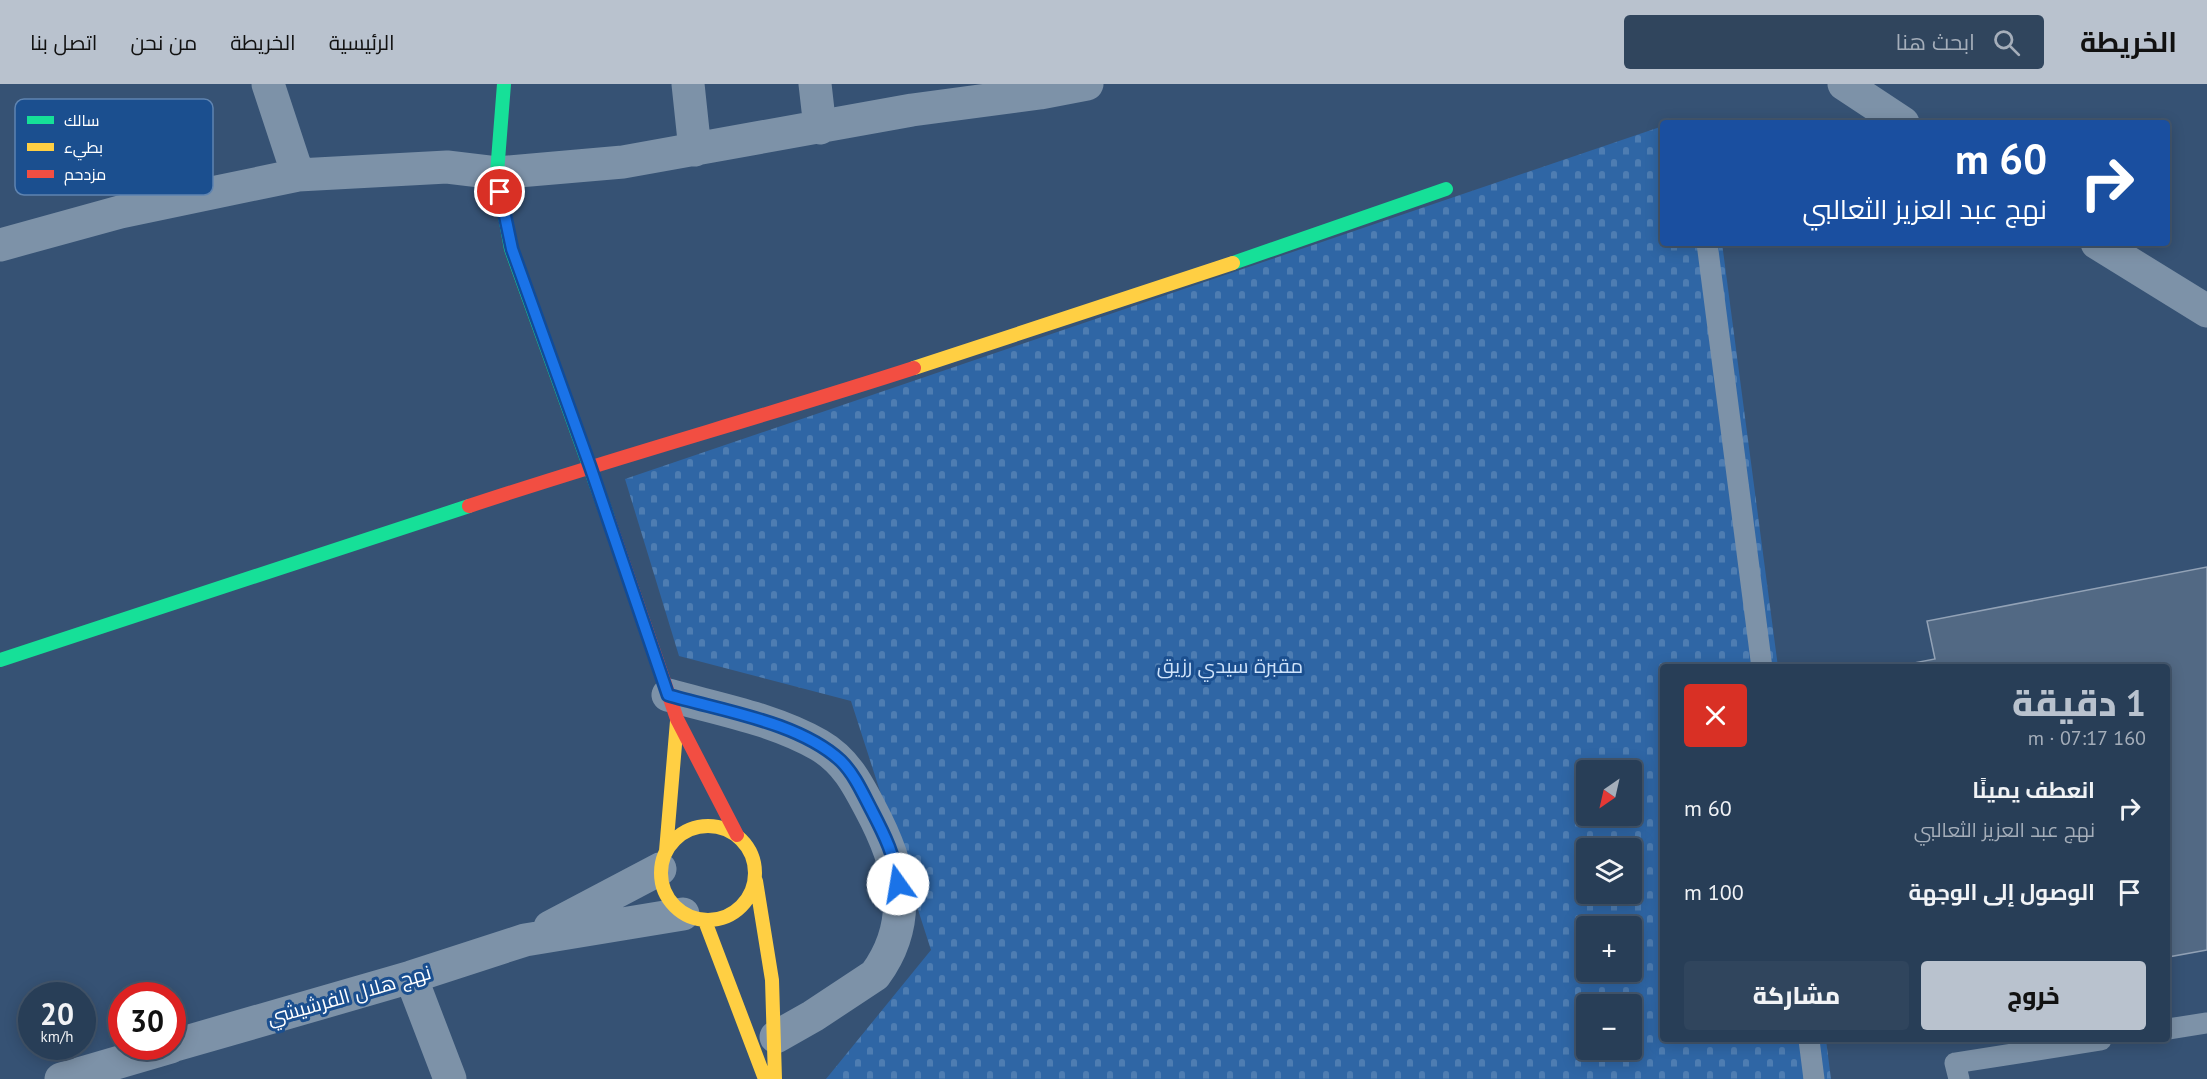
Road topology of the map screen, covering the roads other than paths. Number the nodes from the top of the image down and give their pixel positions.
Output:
1 (268, 84) edge
2 (504, 84) edge
3 (688, 84) edge
4 (815, 84) edge
5 (1087, 84) edge
6 (1844, 84) edge
7 (1040, 88) edge
8 (910, 97) edge
9 (1898, 120) edge
10 (820, 128) junction
11 (695, 150) junction
12 (497, 173) junction
13 (298, 176) junction
14 (1446, 189) dead end
15 (213, 193) edge
16 (204, 195) edge
17 (0, 244) edge
18 (1707, 246) edge
19 (2102, 246) edge
20 (2207, 310) edge
21 (590, 466) junction
22 (0, 660) edge
23 (1761, 664) edge
24 (672, 707) junction
25 (737, 836) junction
26 (663, 860) junction
27 (756, 881) junction
28 (694, 918) junction
29 (525, 940) junction
30 (411, 977) junction
31 (2207, 1023) edge
32 (2170, 1029) edge
33 (776, 1037) junction
34 (1809, 1042) edge
35 (2088, 1042) edge
36 (186, 1043) edge
37 (128, 1060) edge
38 (71, 1077) edge
39 (450, 1079) edge
40 (765, 1079) edge
41 (775, 1079) edge
42 (1814, 1079) edge
43 (1959, 1079) edge

1 - 13 street
2 - 12 street
3 - 11 street
4 - 10 street
5 - 7 street
6 - 9 street
7 - 8 street
8 - 10 street
10 - 11 street
11 - 12 street
12 - 13 street
12 - 21 street
13 - 15 street
14 - 21 street
16 - 17 street
18 - 23 lane
19 - 20 street
21 - 22 street
21 - 24 street
24 - 25 street
24 - 26 street
24 - 33 street
25 - 26 street
25 - 27 street
26 - 28 street
26 - 29 street, نهج هلال الفرشيشي
27 - 28 street
27 - 33 street
28 - 29 street, نهج هلال الفرشيشي
28 - 40 street
29 - 30 street, نهج هلال الفرشيشي
30 - 36 street, نهج هلال الفرشيشي
30 - 39 street
31 - 32 lane
33 - 41 street
34 - 42 lane
35 - 43 lane
37 - 38 street, نهج هلال الفرشيشي

